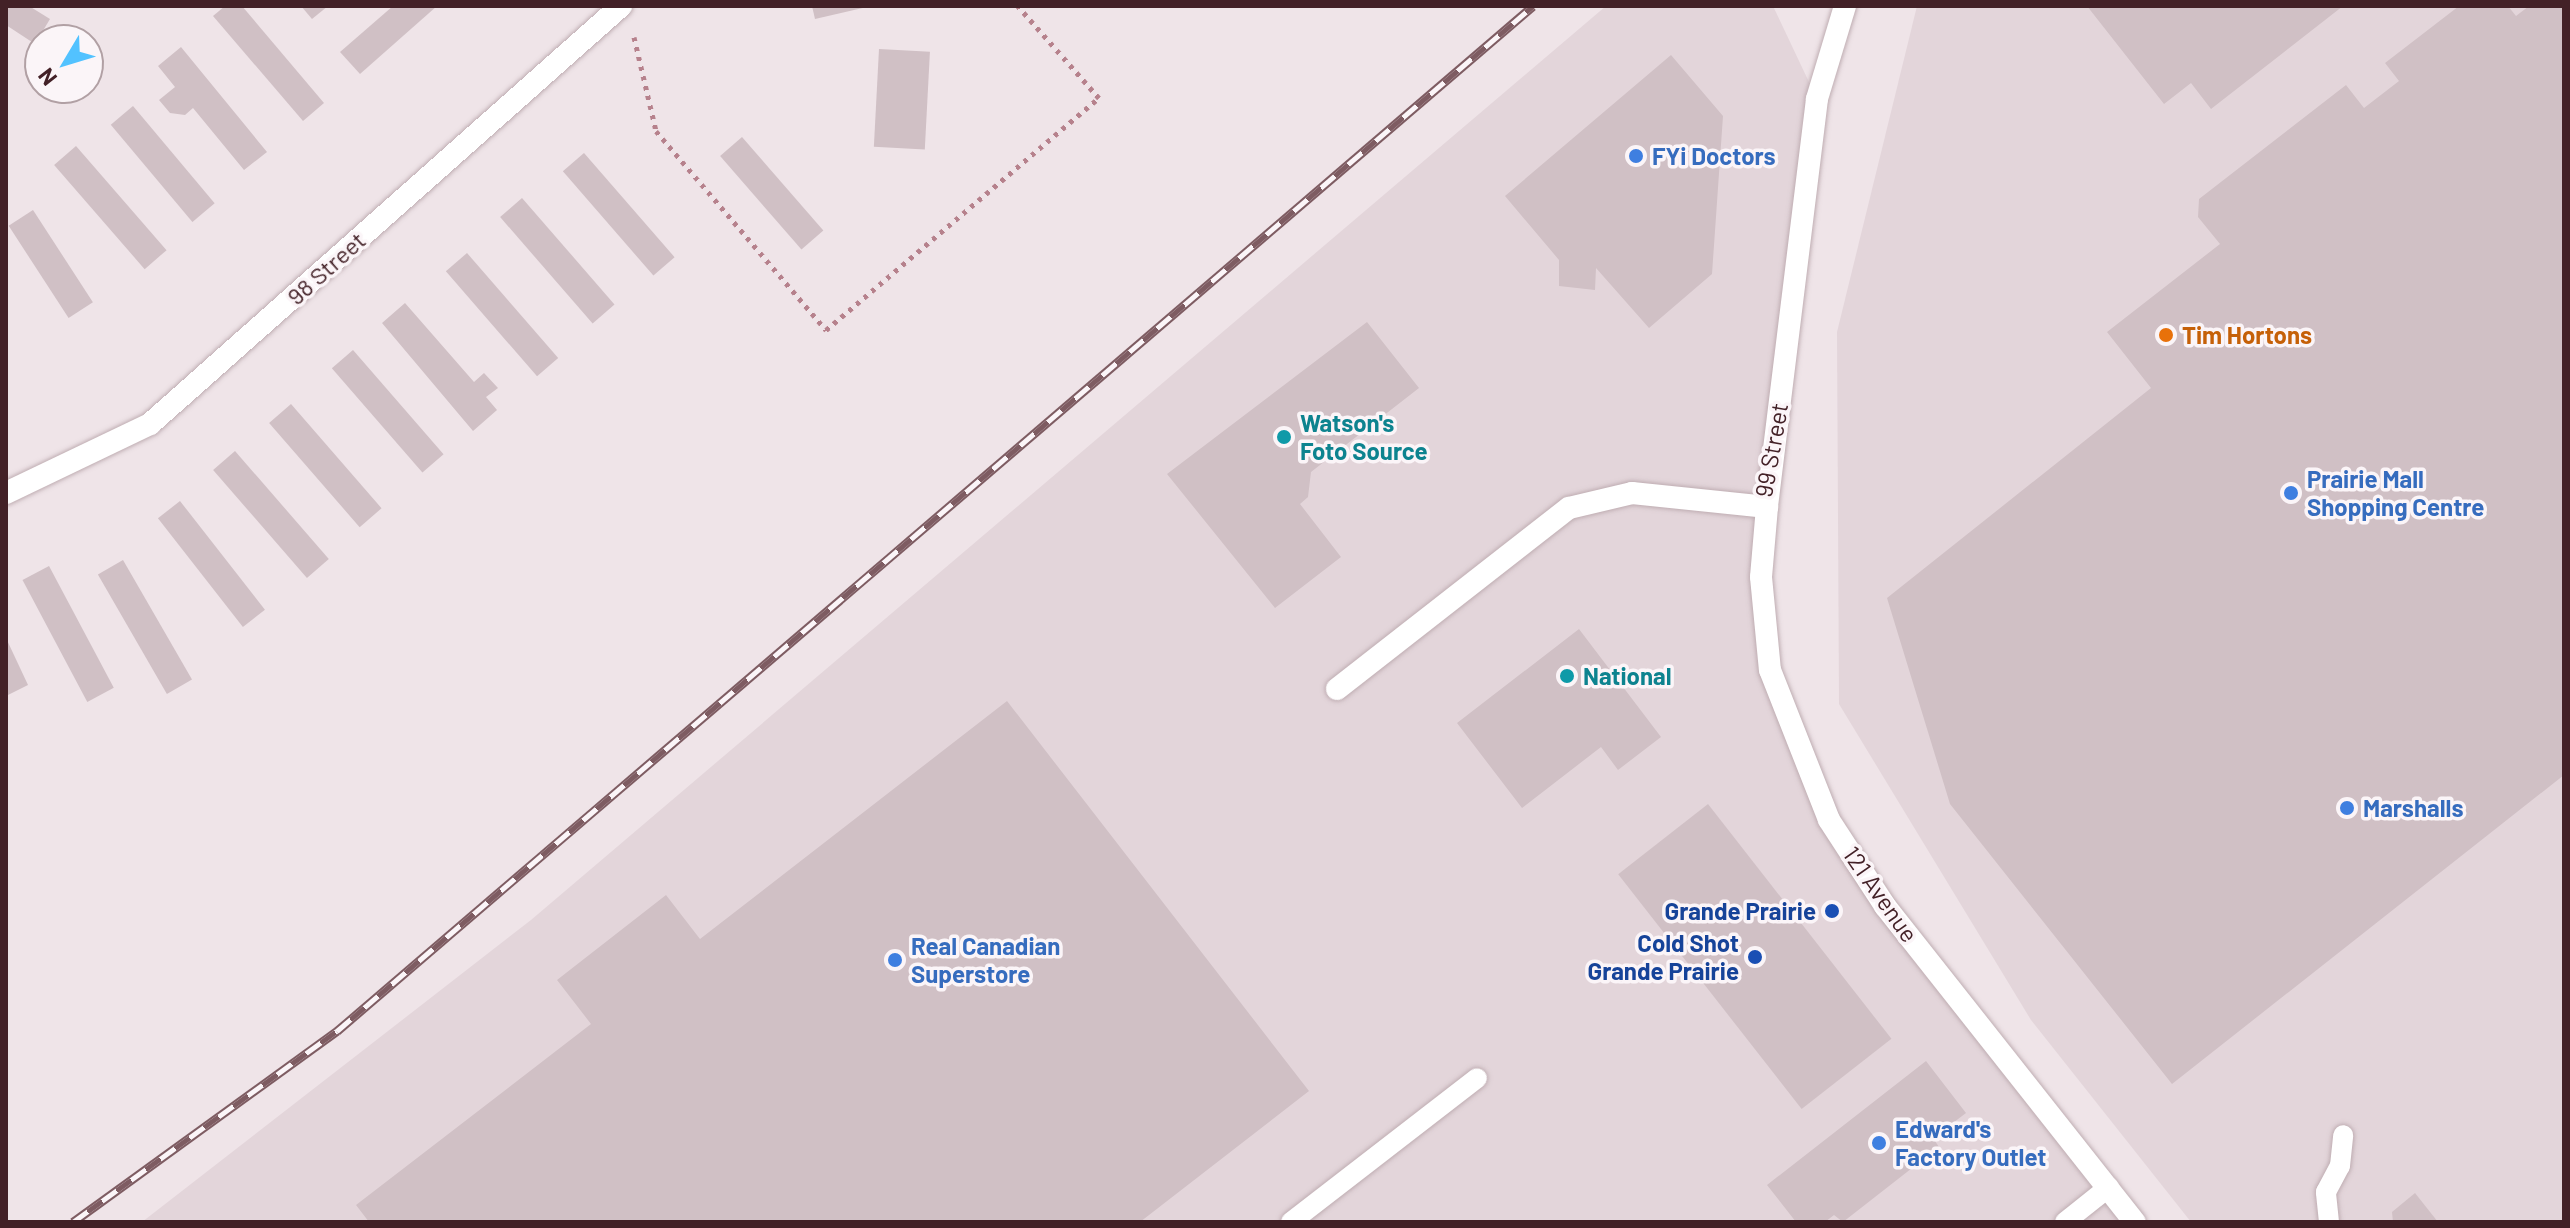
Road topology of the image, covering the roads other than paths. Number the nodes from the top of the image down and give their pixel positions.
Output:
1 (1845, 6) edge
2 (625, 13) edge
3 (6, 493) edge
4 (1767, 507) junction
5 (1337, 689) dead end
6 (1477, 1078) dead end
7 (2343, 1135) dead end
8 (2109, 1187) junction
9 (1291, 1222) edge
10 (2065, 1222) edge
11 (2135, 1222) edge
12 (2329, 1222) edge

1 - 4 street, 99 Street
2 - 3 street, 98 Street
4 - 5 street, 99 Street
4 - 8 street, 121 Avenue
6 - 9 lane
7 - 12 lane
8 - 10 lane
8 - 11 street, 121 Avenue

